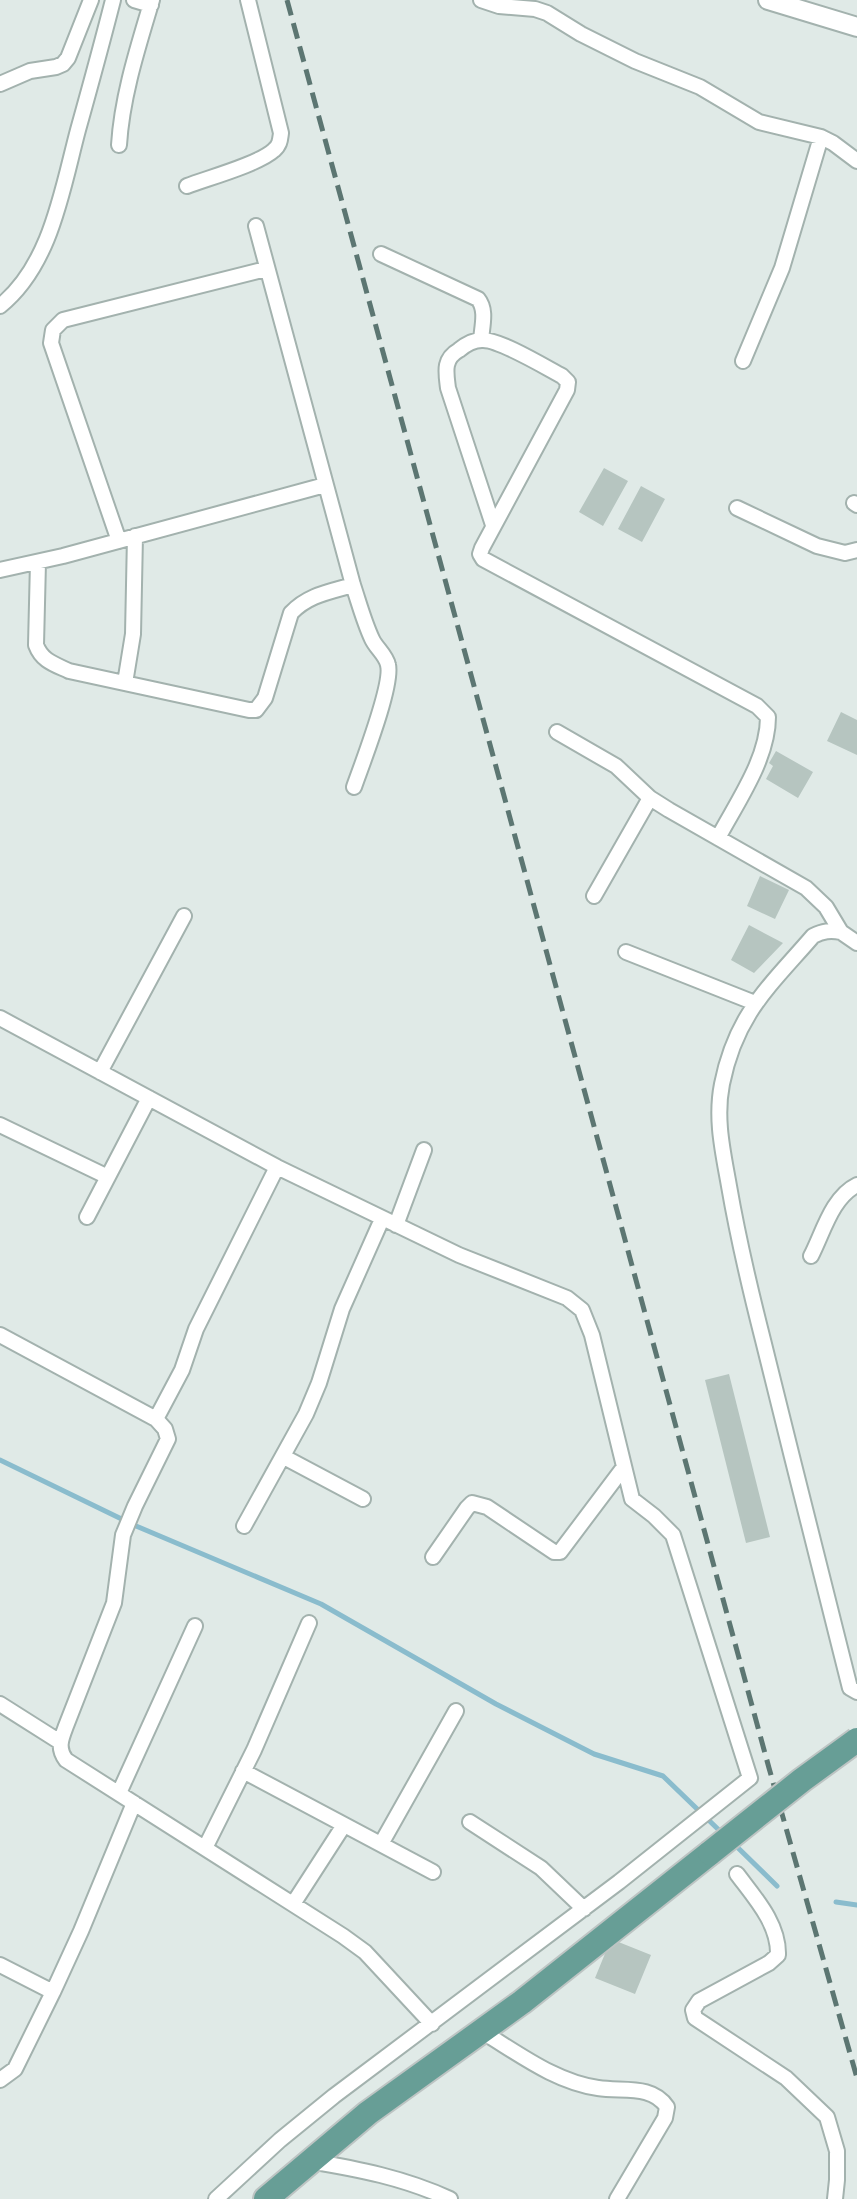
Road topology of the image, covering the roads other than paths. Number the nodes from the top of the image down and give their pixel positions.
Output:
1 (91, 0) edge
2 (113, 0) edge
3 (134, 0) edge
4 (248, 0) edge
5 (481, 0) edge
6 (768, 0) edge
7 (151, 2) edge
8 (857, 27) edge
9 (0, 84) edge
10 (821, 137) junction
11 (119, 145) dead end
12 (857, 161) edge
13 (187, 186) dead end
14 (256, 226) dead end
15 (381, 254) dead end
16 (266, 269) junction
17 (0, 306) edge
18 (481, 340) junction
19 (743, 361) dead end
20 (325, 485) junction
21 (737, 508) dead end
22 (493, 525) junction
23 (135, 536) junction
24 (119, 541) junction
25 (857, 550) edge
26 (38, 562) junction
27 (0, 570) edge
28 (353, 585) junction
29 (125, 683) junction
30 (557, 732) dead end
31 (354, 787) dead end
32 (650, 798) junction
33 (718, 838) junction
34 (594, 896) dead end
35 (184, 916) dead end
36 (841, 932) junction
37 (857, 943) edge
38 (626, 952) dead end
39 (755, 1003) junction
40 (0, 1018) edge
41 (100, 1072) junction
42 (149, 1098) junction
43 (0, 1125) edge
44 (424, 1150) dead end
45 (277, 1167) junction
46 (108, 1177) junction
47 (857, 1185) edge
48 (87, 1217) dead end
49 (389, 1222) junction
50 (811, 1256) dead end
51 (0, 1335) edge
52 (156, 1419) junction
53 (284, 1457) junction
54 (624, 1467) junction
55 (363, 1499) dead end
56 (244, 1526) dead end
57 (433, 1557) dead end
58 (309, 1623) dead end
59 (195, 1626) dead end
60 (857, 1692) edge
61 (0, 1704) edge
62 (456, 1711) dead end
63 (857, 1740) edge
64 (60, 1742) junction
65 (243, 1771) junction
66 (119, 1793) junction
67 (134, 1803) junction
68 (470, 1822) dead end
69 (344, 1825) junction
70 (381, 1844) junction
71 (205, 1848) junction
72 (433, 1872) dead end
73 (737, 1874) dead end
74 (293, 1904) junction
75 (584, 1909) junction
76 (0, 1965) edge
77 (53, 1992) junction
78 (432, 2024) junction
79 (481, 2031) junction
80 (0, 2080) edge
81 (309, 2161) junction
82 (216, 2199) edge
83 (266, 2199) edge
84 (450, 2199) edge
85 (617, 2199) edge
86 (835, 2199) edge

1 - 9 street
2 - 17 street
3 - 7 street
4 - 13 street
5 - 10 street
6 - 8 street
7 - 11 street
10 - 12 street
10 - 19 street
14 - 16 street
15 - 18 street
16 - 20 street
16 - 24 street
18 - 22 street
18 - 22 street
20 - 23 street
20 - 28 street
21 - 25 street
22 - 33 street
23 - 24 street
23 - 29 street
24 - 26 street
26 - 27 street
26 - 29 street
28 - 29 street
28 - 31 street
30 - 32 street
32 - 33 street
32 - 34 street
33 - 36 street
35 - 41 street
36 - 37 street
36 - 39 street
38 - 39 street
39 - 60 street
40 - 41 street
41 - 42 street
42 - 45 street
42 - 46 street
43 - 46 street
44 - 49 street
45 - 49 street
45 - 52 street
46 - 48 street
47 - 50 street
49 - 53 street
49 - 54 street
51 - 52 street
52 - 64 street
53 - 55 street
53 - 56 street
54 - 57 street
54 - 75 street
58 - 65 street
59 - 66 street
61 - 64 street
62 - 70 street
63 - 79 main road, bridge
64 - 66 street
65 - 69 street
65 - 71 street
66 - 67 street
67 - 71 street
67 - 77 street
68 - 75 street
69 - 70 street
69 - 74 street
70 - 72 street
71 - 74 street
73 - 86 street
74 - 78 street
75 - 78 street
76 - 77 street
77 - 80 street
78 - 82 street
79 - 81 main road
79 - 85 street
81 - 83 main road
81 - 84 street

